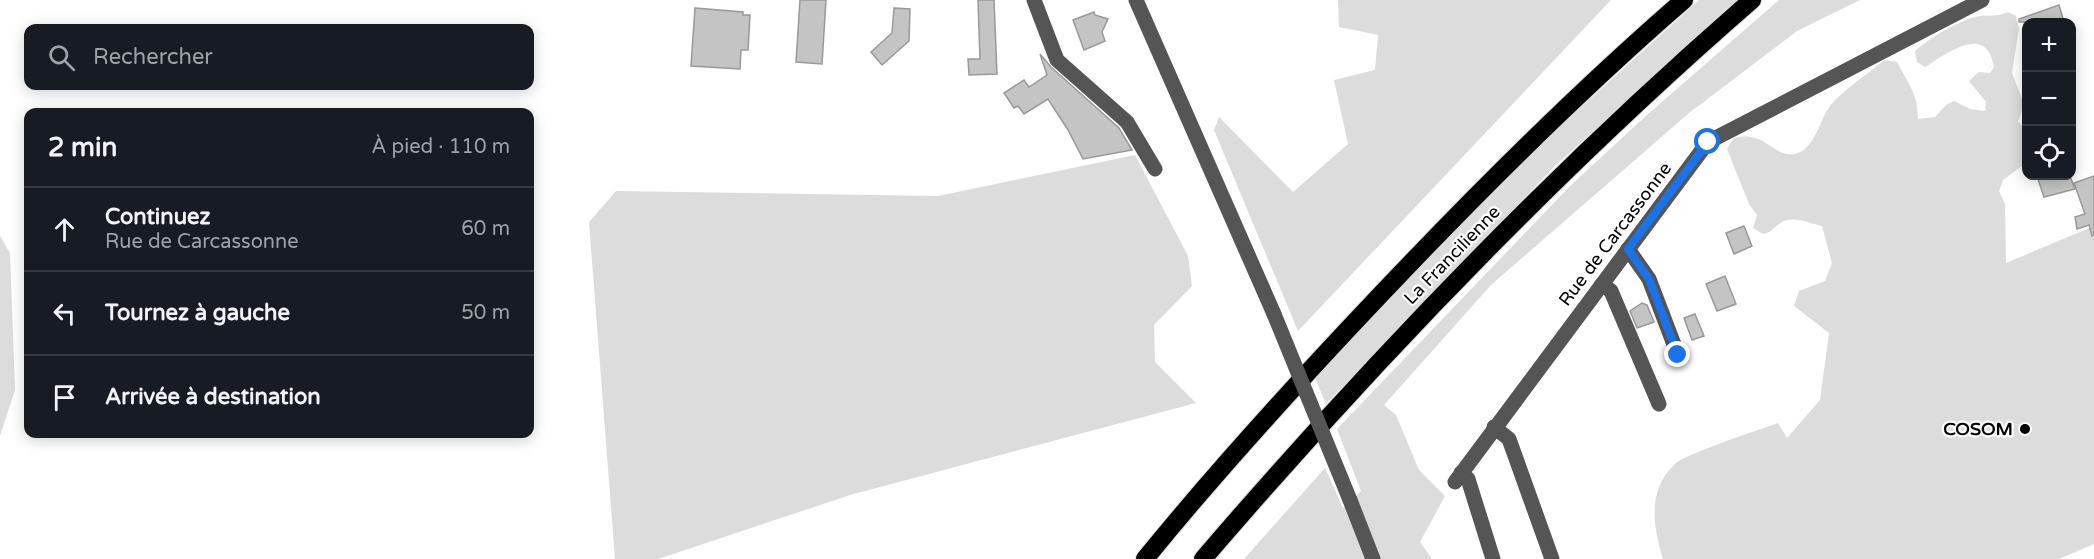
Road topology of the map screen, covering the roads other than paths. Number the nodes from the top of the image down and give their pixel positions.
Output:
1 (1034, 0) edge
2 (1136, 0) edge
3 (1684, 0) edge
4 (1752, 0) edge
5 (1982, 0) edge
6 (1155, 169) dead end
7 (1628, 249) junction
8 (1602, 284) junction
9 (1678, 355) dead end
10 (1659, 404) dead end
11 (1494, 427) junction
12 (1145, 559) edge
13 (1203, 559) edge
14 (1373, 559) edge
15 (1493, 559) edge
16 (1551, 559) edge

1 - 6 street
2 - 14 street, bridge
3 - 12 highway, La Francilienne
4 - 13 highway, La Francilienne
5 - 7 street, Rue de Carcassonne
7 - 8 street, Rue de Carcassonne
7 - 9 street
8 - 10 street
8 - 11 street, Rue de Carcassonne
11 - 15 street, Rue de Carcassonne
11 - 16 street

